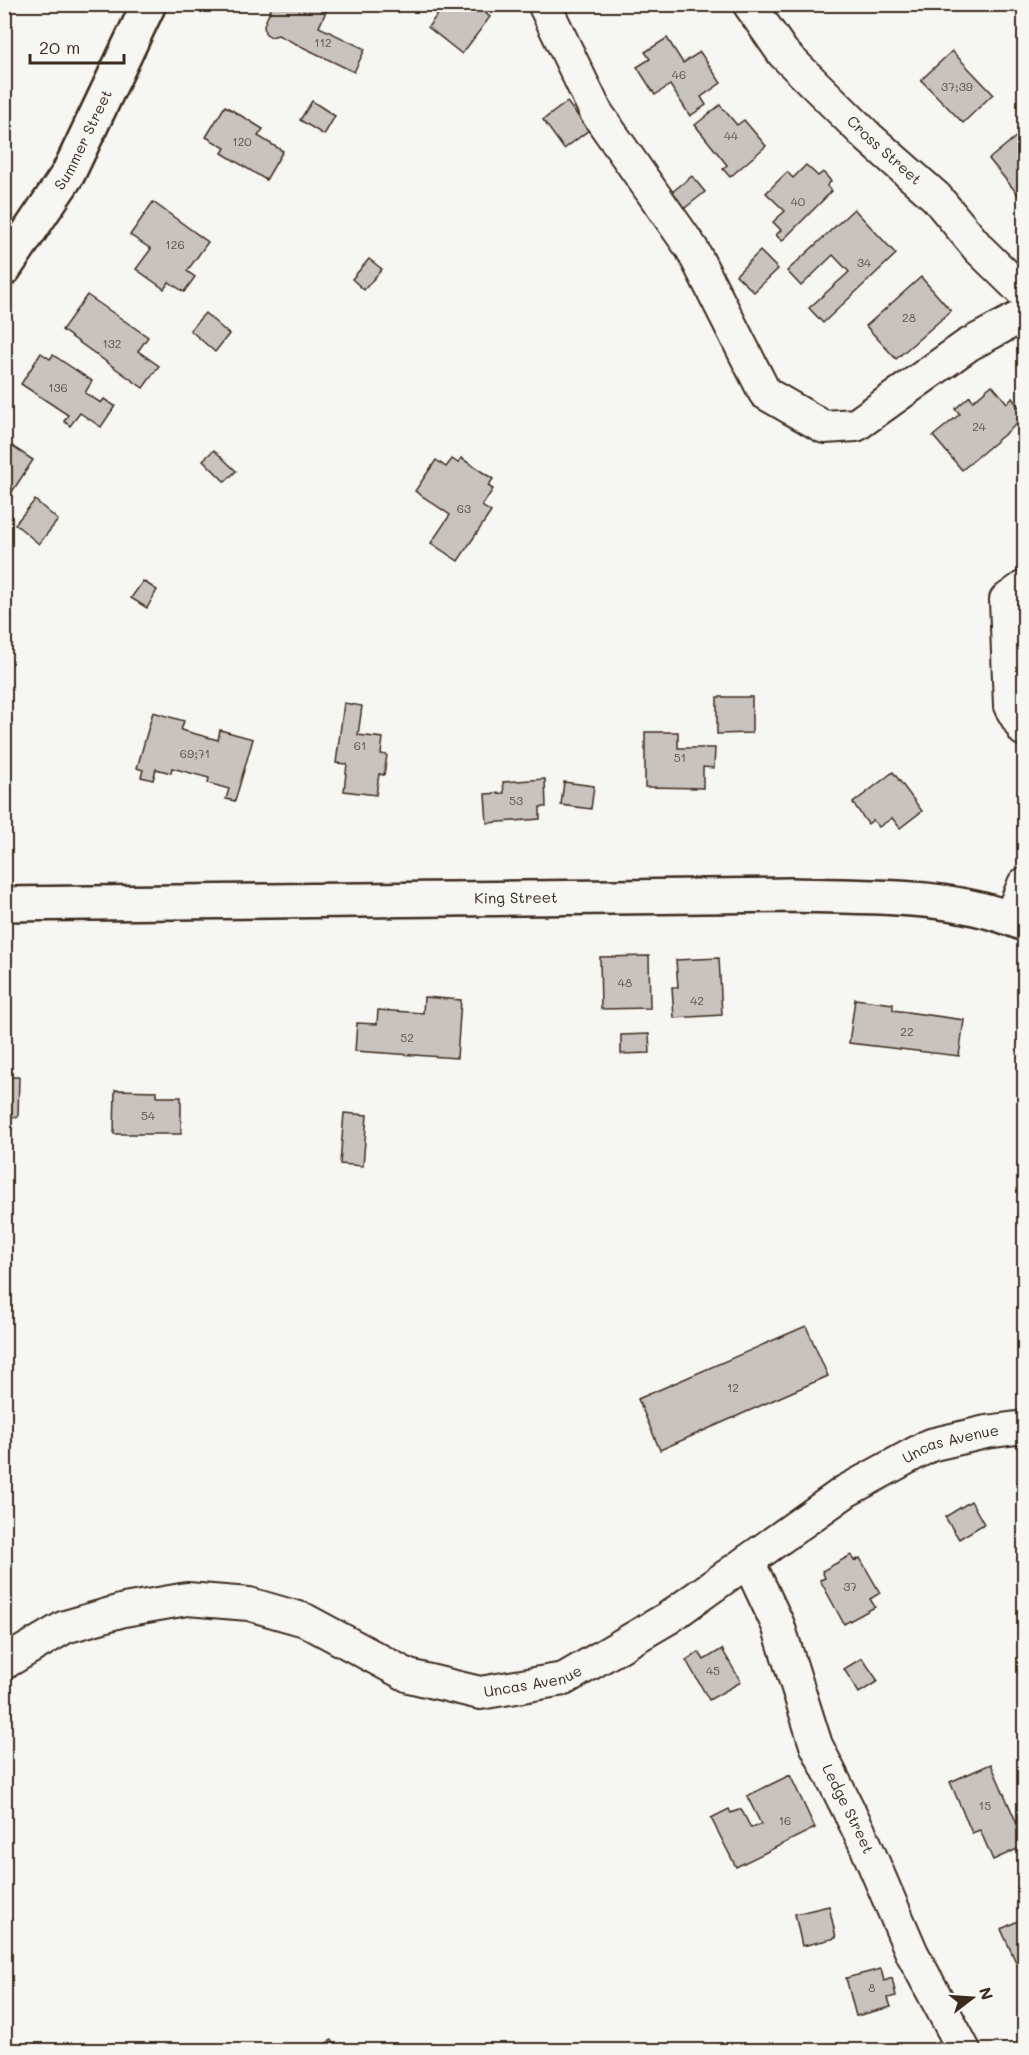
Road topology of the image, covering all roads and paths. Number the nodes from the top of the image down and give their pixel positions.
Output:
1 (149, 4) edge
2 (544, 4) edge
3 (749, 4) edge
4 (4, 268) edge
5 (1024, 293) edge
6 (1024, 315) edge
7 (1024, 587) edge
8 (1024, 730) edge
9 (1024, 884) edge
10 (4, 904) edge
11 (1017, 921) edge
12 (1024, 1427) edge
13 (748, 1561) junction
14 (4, 1664) edge
15 (964, 2050) edge

1 - 4 main road, Summer Street
2 - 6 street
3 - 5 street, Cross Street
7 - 8 street
9 - 11 street
10 - 11 main road, King Street
12 - 13 street, Uncas Avenue
13 - 14 street, Uncas Avenue
13 - 15 street, Ledge Street

